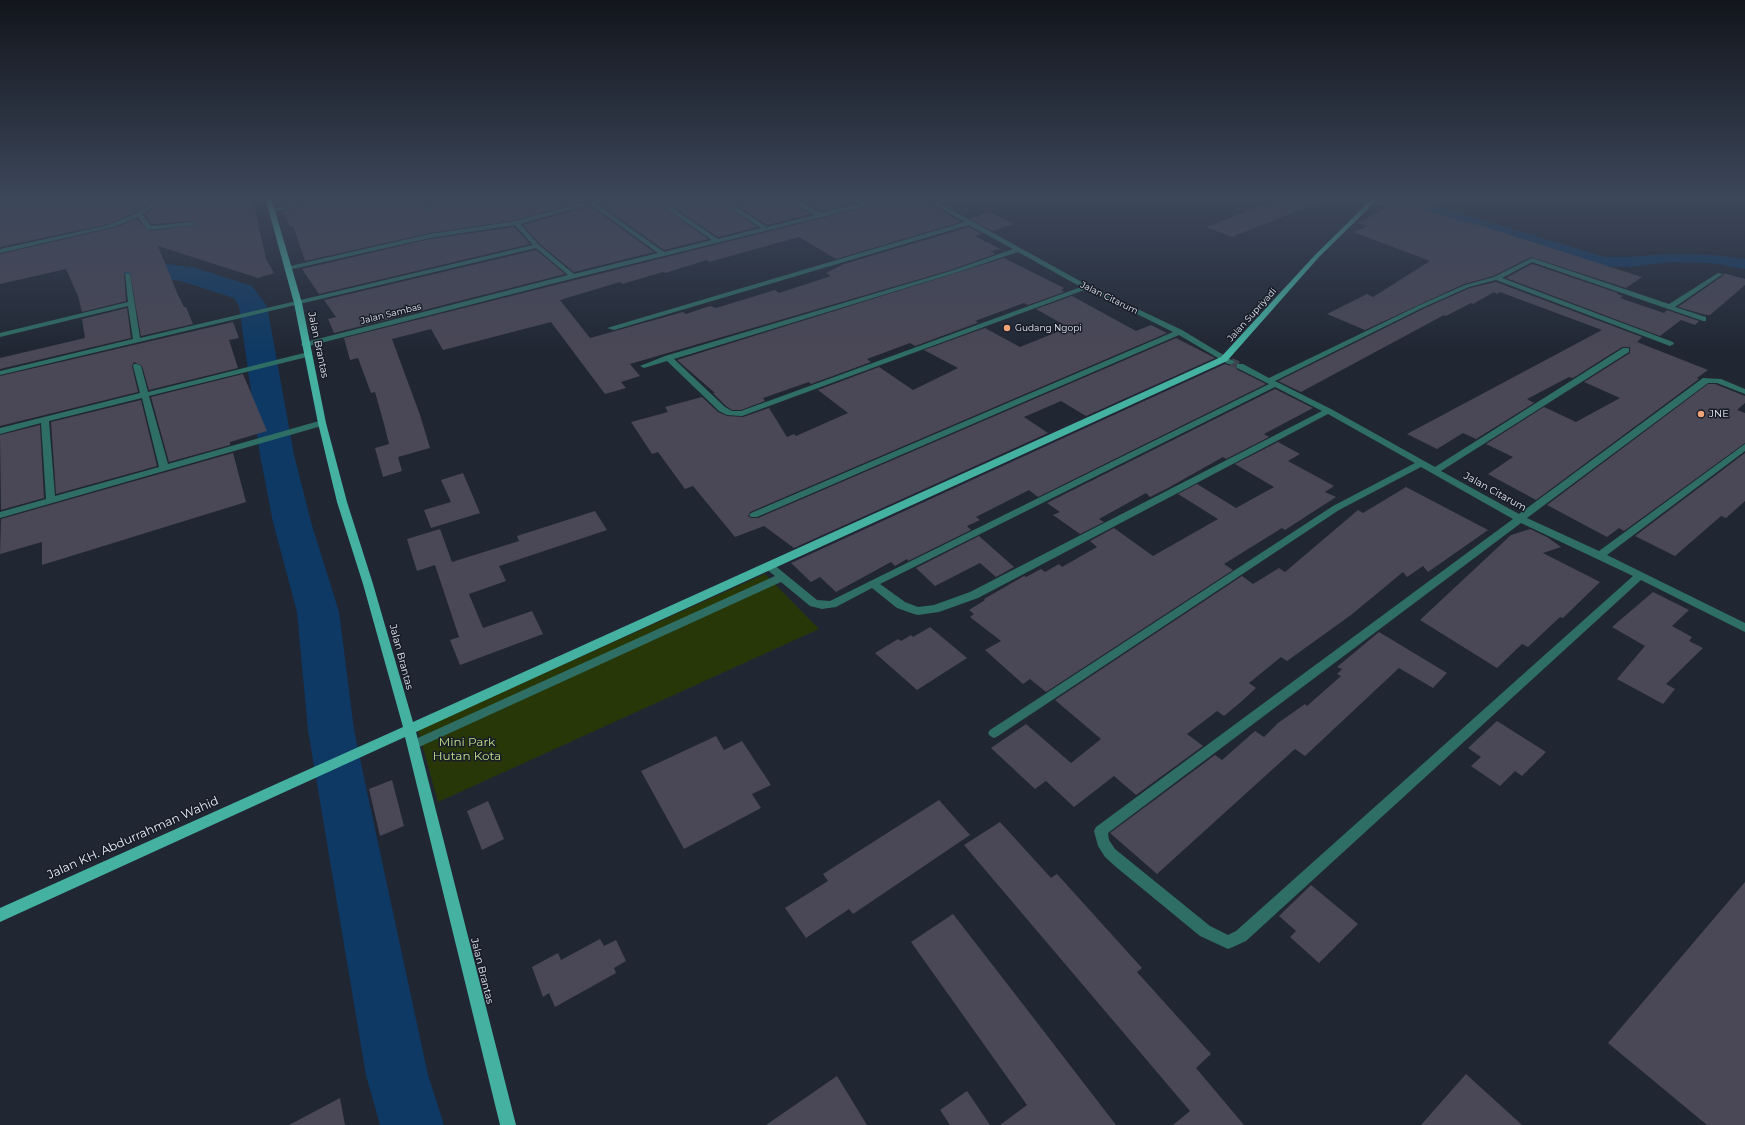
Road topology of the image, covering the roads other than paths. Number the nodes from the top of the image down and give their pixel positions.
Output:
1 (283, 250) edge
2 (370, 250) edge
3 (522, 250) edge
4 (541, 250) edge
5 (657, 250) edge
6 (680, 250) edge
7 (878, 250) edge
8 (1018, 250) edge
9 (1020, 250) edge
10 (1324, 250) edge
11 (663, 254) junction
12 (288, 268) junction
13 (127, 274) dead end
14 (1720, 274) dead end
15 (572, 276) junction
16 (1496, 278) junction
17 (1087, 287) junction
18 (131, 303) junction
19 (298, 303) junction
20 (1670, 307) junction
21 (1703, 319) dead end
22 (611, 328) dead end
23 (1179, 332) junction
24 (0, 335) edge
25 (137, 341) junction
26 (1670, 344) dead end
27 (307, 349) junction
28 (1626, 350) dead end
29 (668, 358) junction
30 (1232, 363) junction
31 (137, 366) dead end
32 (644, 366) dead end
33 (0, 373) edge
34 (1272, 382) junction
35 (1745, 392) edge
36 (143, 394) junction
37 (1328, 411) junction
38 (45, 419) junction
39 (322, 423) junction
40 (0, 431) edge
41 (1745, 447) edge
42 (1420, 464) junction
43 (164, 467) junction
44 (1434, 471) junction
45 (51, 500) junction
46 (0, 515) edge
47 (754, 515) dead end
48 (1520, 519) junction
49 (1600, 555) junction
50 (770, 566) junction
51 (1640, 575) junction
52 (782, 577) junction
53 (873, 584) junction
54 (1745, 628) edge
55 (409, 728) junction
56 (994, 733) dead end
57 (413, 745) junction
58 (0, 915) edge
59 (508, 1125) edge

1 - 12 main road, Jalan Brantas
2 - 12 street
3 - 19 street
4 - 15 street
5 - 11 street
6 - 11 street, Jalan Sambas
7 - 22 street
8 - 29 street
9 - 17 street, Jalan Citarum
10 - 30 main road, Jalan Supriyadi
11 - 15 street, Jalan Sambas
12 - 19 main road, Jalan Brantas
13 - 18 street
14 - 20 street
15 - 27 street, Jalan Sambas
16 - 20 street
16 - 26 street
16 - 34 street
17 - 23 street, Jalan Citarum
17 - 29 street
18 - 24 street
18 - 25 street
19 - 25 street
19 - 27 main road, Jalan Brantas
20 - 21 street
23 - 30 street, Jalan Citarum
23 - 47 street
25 - 33 street
27 - 36 street, Jalan Sambas
27 - 39 main road, Jalan Brantas
28 - 44 street
29 - 32 street
30 - 34 street, Jalan Citarum
30 - 50 main road, Jalan KH. Abdurrahman Wahid
31 - 36 street
34 - 37 street, Jalan Citarum
34 - 53 street
35 - 48 street
36 - 38 street, Jalan Sambas
36 - 43 street
37 - 42 street, Jalan Citarum
37 - 53 street
38 - 40 street, Jalan Sambas
38 - 45 street
39 - 43 street
39 - 55 main road, Jalan Brantas
41 - 49 street
42 - 44 street, Jalan Citarum
42 - 56 street
43 - 45 street
44 - 48 street, Jalan Citarum
45 - 46 street
48 - 49 street, Jalan Citarum
48 - 51 street
49 - 51 street, Jalan Citarum
50 - 52 street
50 - 55 main road, Jalan KH. Abdurrahman Wahid
51 - 54 street, Jalan Citarum
52 - 53 street
52 - 57 street
55 - 57 main road, Jalan Brantas
55 - 58 main road, Jalan KH. Abdurrahman Wahid
57 - 59 main road, Jalan Brantas

